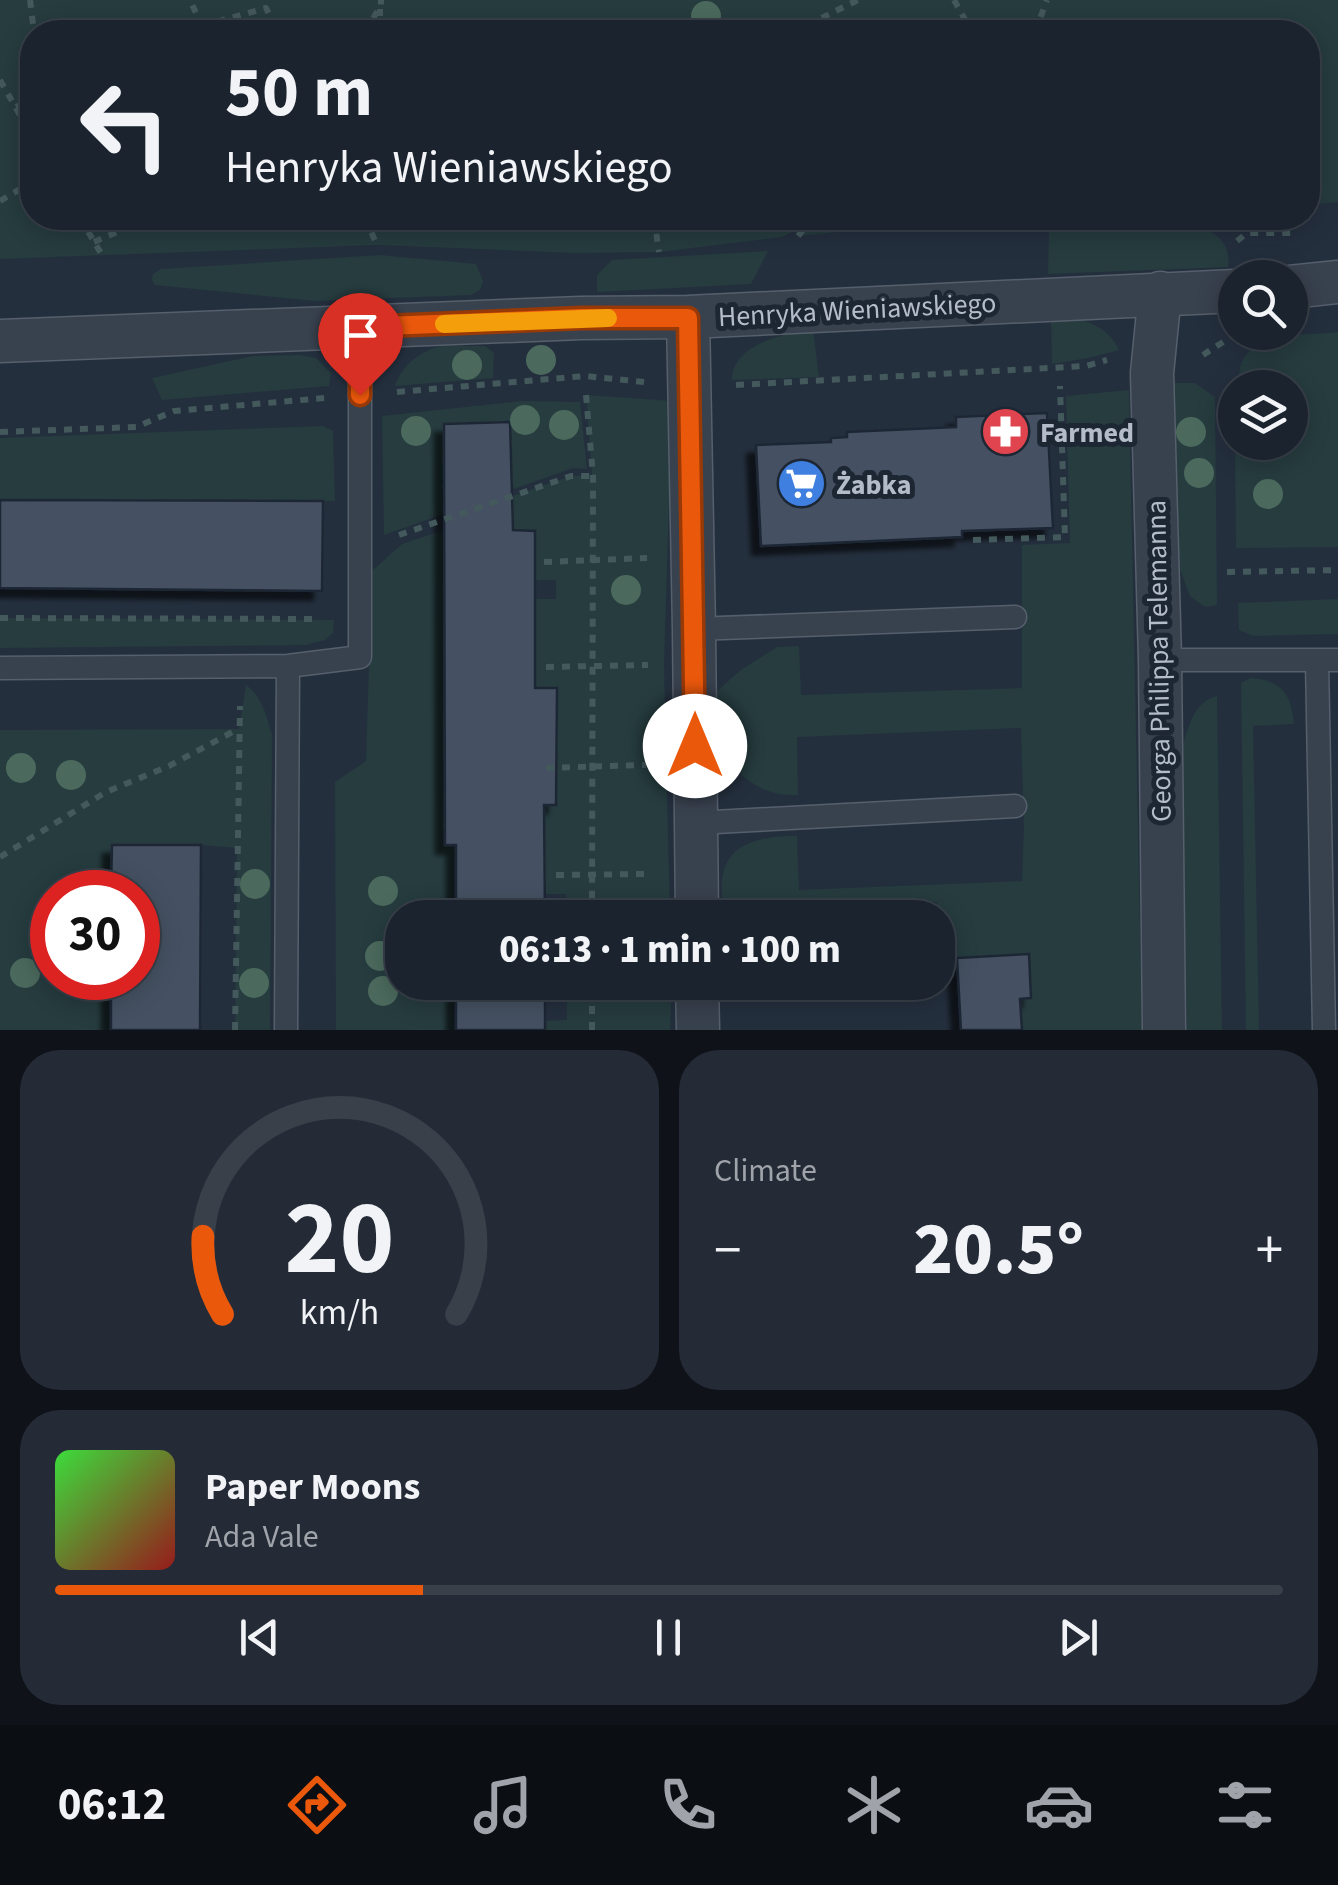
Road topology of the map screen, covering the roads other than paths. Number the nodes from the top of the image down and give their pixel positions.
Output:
1 (1338, 282) edge
2 (1308, 285) edge
3 (1218, 291) edge
4 (1160, 294) junction
5 (688, 318) junction
6 (360, 327) junction
7 (0, 341) edge
8 (1016, 617) dead end
9 (694, 629) junction
10 (1160, 660) junction
11 (1328, 661) edge
12 (288, 666) junction
13 (0, 668) edge
14 (1015, 806) dead end
15 (696, 823) junction
16 (697, 900) edge
17 (697, 1000) edge
18 (286, 1030) edge
19 (698, 1030) edge
20 (1164, 1030) edge
21 (1324, 1030) edge

1 - 2 street
3 - 4 street, Henryka Wieniawskiego
4 - 5 street, Henryka Wieniawskiego
4 - 10 street, Georga Philippa Telemanna
5 - 6 street, Henryka Wieniawskiego
5 - 9 street
6 - 7 street, Henryka Wieniawskiego
6 - 12 lane
8 - 9 lane
9 - 15 street
10 - 11 lane
10 - 20 street, Georga Philippa Telemanna
11 - 21 lane
12 - 13 lane
12 - 18 lane
14 - 15 lane
15 - 16 street
17 - 19 street

